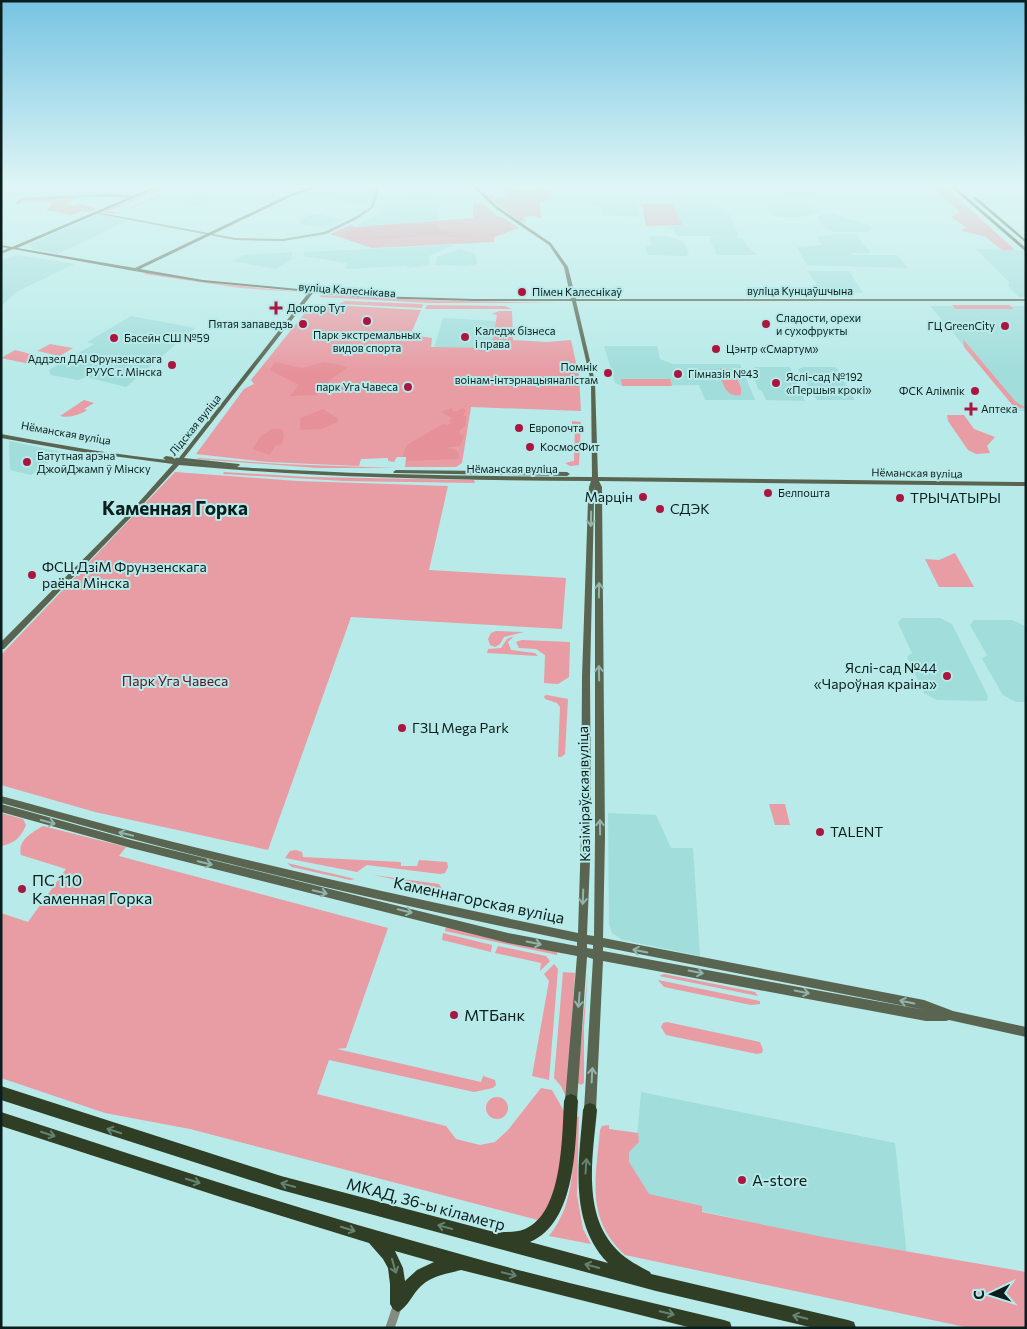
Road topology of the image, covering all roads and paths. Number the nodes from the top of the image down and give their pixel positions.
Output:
1 (6, 248) edge
2 (14, 248) edge
3 (180, 248) edge
4 (553, 248) edge
5 (17, 249) joint
6 (10, 250) junction
7 (2, 252) edge
8 (1, 258) edge
9 (136, 269) junction
10 (128, 273) junction
11 (309, 295) junction
12 (1026, 301) edge
13 (575, 302) junction
14 (1, 431) edge
15 (1, 436) edge
16 (31, 440) junction
17 (178, 462) junction
18 (595, 476) junction
19 (1026, 480) edge
20 (1026, 484) edge
21 (1, 647) edge
22 (1, 799) edge
23 (1, 808) edge
24 (581, 939) junction
25 (598, 948) junction
26 (581, 952) junction
27 (1026, 1032) edge
28 (1, 1093) edge
29 (570, 1101) joint
30 (590, 1110) joint
31 (1, 1119) edge
32 (371, 1236) junction
33 (492, 1240) junction
34 (462, 1262) junction
35 (656, 1283) junction
36 (398, 1304) junction
37 (390, 1328) edge
38 (724, 1328) edge
39 (848, 1328) edge

1 - 6 main road, вуліца Калеснікава
2 - 6 main road
3 - 9 main road
4 - 13 main road, Казіміраўская вуліца
5 - 6 main road
5 - 9 main road, вуліца Калеснікава
6 - 7 main road, вуліца Калеснікава
6 - 8 main road
6 - 10 main road, вуліца Калеснікава
9 - 10 main road
9 - 11 main road, вуліца Калеснікава
10 - 11 main road, вуліца Калеснікава
11 - 13 main road, вуліца Калеснікава
11 - 17 main road, Лідская вуліца
12 - 13 main road, вуліца Кунцаўшчына
13 - 18 main road, Казіміраўская вуліца
14 - 16 main road, Нёманская вуліца
15 - 16 main road, Нёманская вуліца
16 - 17 main road, Нёманская вуліца
17 - 18 main road, Нёманская вуліца
17 - 21 main road, Лідская вуліца
18 - 19 main road, Нёманская вуліца
18 - 20 main road, Нёманская вуліца
18 -> 24 main road, Казіміраўская вуліца
25 -> 18 main road, Казіміраўская вуліца
24 -> 22 main road, Каменнагорская вуліца
23 -> 26 main road, Каменнагорская вуліца
24 - 25 main road, Каменнагорская вуліца
24 - 26 main road, Казіміраўская вуліца
25 - 26 main road, Каменнагорская вуліца
25 - 27 main road, Каменнагорская вуліца
30 -> 25 main road, Казіміраўская вуліца
26 -> 29 main road, Казіміраўская вуліца
33 -> 28 highway, МКАД, 36-ы кіламетр
29 - 33 highway
35 -> 30 highway
31 -> 32 highway
32 - 34 highway
32 -> 36 highway
35 -> 33 highway, МКАД, 36-ы кіламетр
34 - 36 highway
34 -> 38 highway
39 -> 35 highway, МКАД, 36-ы кіламетр
36 - 37 street

